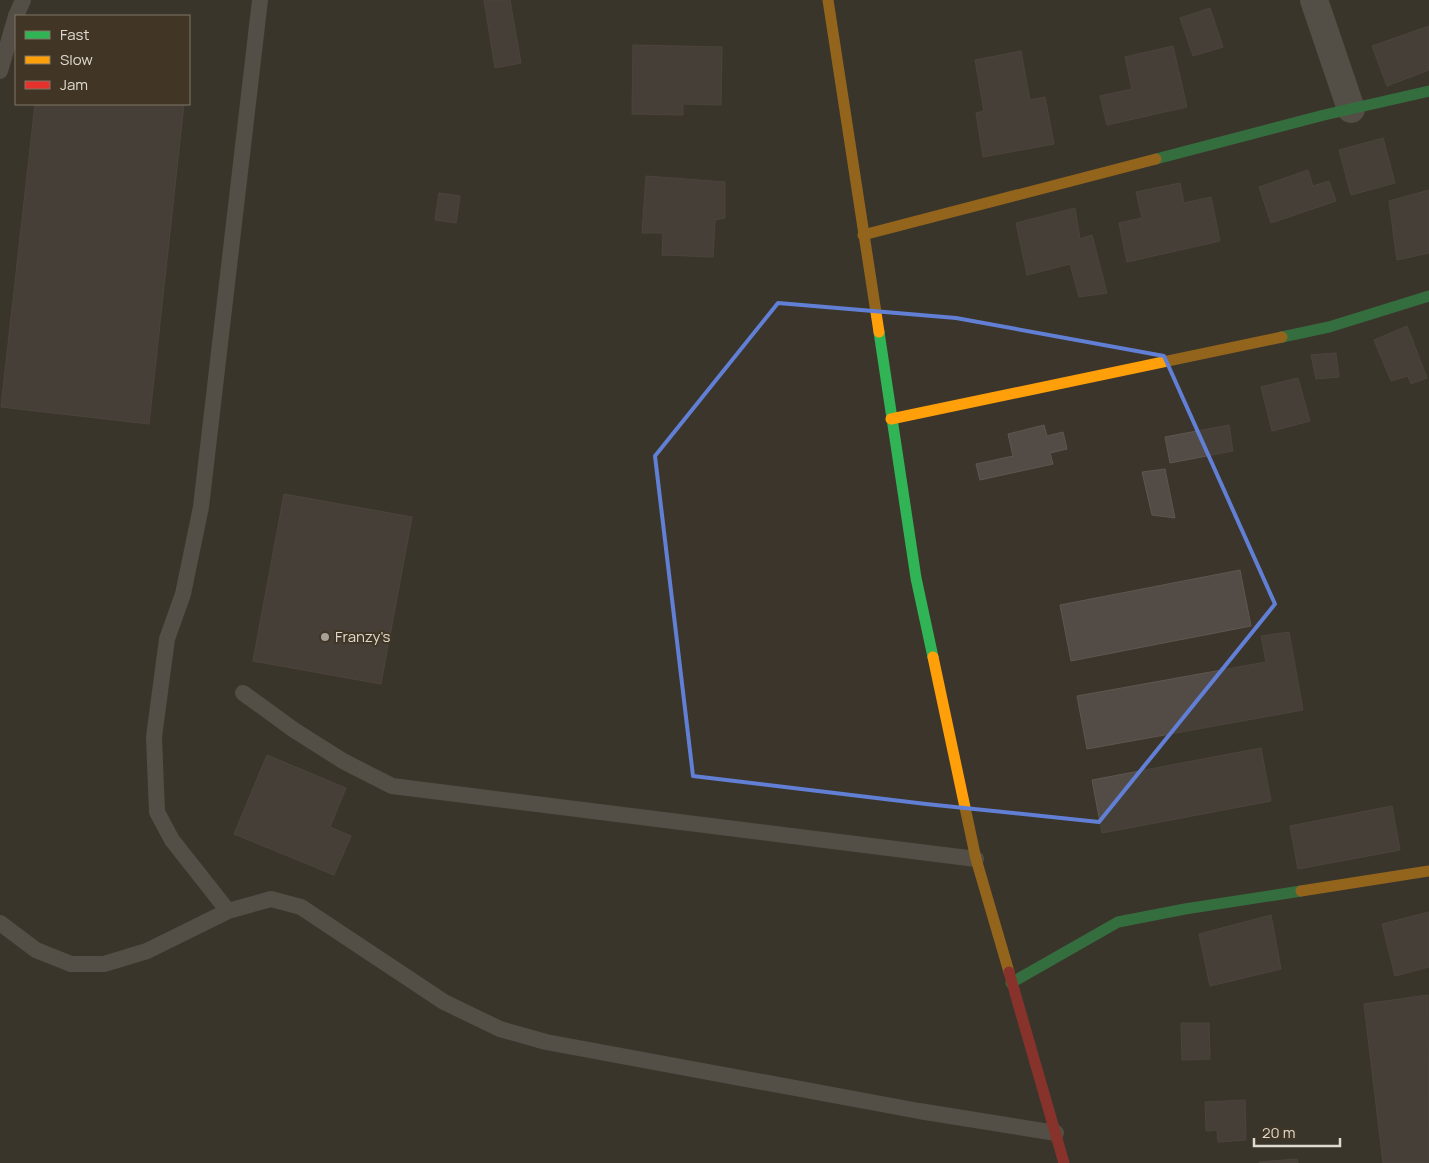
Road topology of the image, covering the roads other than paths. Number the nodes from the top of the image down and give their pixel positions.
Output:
1 (23, 0) edge
2 (260, 0) edge
3 (828, 0) edge
4 (1314, 0) edge
5 (16, 15) edge
6 (15, 19) edge
7 (0, 71) edge
8 (1429, 91) edge
9 (1351, 109) junction
10 (863, 235) junction
11 (1429, 296) edge
12 (891, 419) junction
13 (243, 693) dead end
14 (976, 859) junction
15 (1429, 871) edge
16 (228, 911) junction
17 (0, 923) edge
18 (1011, 983) junction
19 (1056, 1133) junction
20 (1064, 1163) edge

1 - 5 lane
2 - 16 lane
3 - 10 street
4 - 9 street
6 - 7 lane
8 - 9 street
9 - 10 street
10 - 12 street
11 - 12 street
12 - 14 street
13 - 14 lane
14 - 18 street
15 - 18 street
16 - 17 lane
16 - 19 lane
18 - 19 street
19 - 20 street

